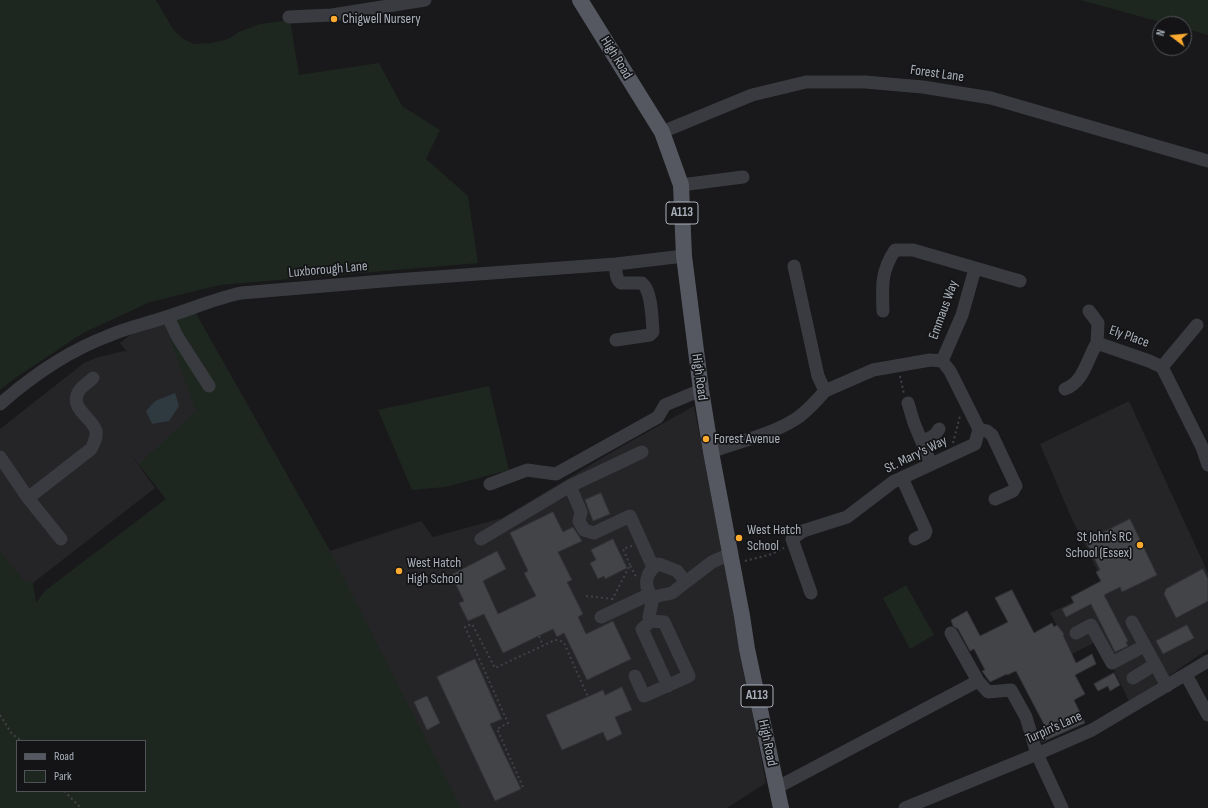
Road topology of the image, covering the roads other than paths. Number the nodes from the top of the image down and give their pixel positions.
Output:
1 (424, 0) edge
2 (580, 0) edge
3 (289, 17) dead end
4 (662, 132) junction
5 (1208, 161) edge
6 (743, 177) dead end
7 (681, 185) junction
8 (684, 256) junction
9 (616, 264) junction
10 (794, 266) dead end
11 (975, 269) junction
12 (1020, 281) dead end
13 (883, 311) dead end
14 (1089, 311) dead end
15 (168, 317) junction
16 (1197, 325) dead end
17 (616, 340) dead end
18 (1097, 343) junction
19 (942, 361) junction
20 (1162, 367) junction
21 (93, 378) dead end
22 (209, 386) dead end
23 (1065, 388) dead end
24 (701, 390) junction
25 (825, 391) junction
26 (0, 404) edge
27 (908, 404) road end
28 (938, 429) dead end
29 (979, 429) junction
30 (922, 442) junction
31 (1205, 445) edge
32 (642, 452) dead end
33 (711, 452) junction
34 (0, 457) edge
35 (932, 464) junction
36 (1208, 465) edge
37 (902, 478) junction
38 (490, 484) dead end
39 (570, 486) junction
40 (28, 498) junction
41 (995, 499) dead end
42 (481, 538) dead end
43 (61, 539) dead end
44 (915, 539) dead end
45 (731, 559) junction
46 (653, 567) junction
47 (686, 582) junction
48 (811, 593) dead end
49 (649, 596) junction
50 (602, 616) road end
51 (651, 621) junction
52 (1132, 622) dead end
53 (1076, 633) dead end
54 (951, 634) dead end
55 (1144, 646) junction
56 (1208, 661) edge
57 (1154, 665) junction
58 (1186, 675) junction
59 (635, 676) dead end
60 (1133, 678) dead end
61 (978, 681) junction
62 (668, 686) junction
63 (1167, 686) junction
64 (1208, 715) edge
65 (1037, 754) junction
66 (775, 781) junction
67 (781, 808) edge
68 (905, 808) edge
69 (1062, 808) edge

1 - 3 street
2 - 4 main road, High Road / A113
4 - 5 street, Forest Lane
4 - 7 main road, High Road / A113
6 - 7 street
7 - 8 main road, High Road / A113
8 - 9 street, Luxborough Lane
8 - 24 main road, High Road / A113
9 - 15 street, Luxborough Lane
9 - 17 street
10 - 25 street
11 - 12 street, Emmaus Way
11 - 13 street, Emmaus Way
11 - 19 street, Emmaus Way
14 - 18 street, Ely Place
15 - 22 street
15 - 26 street, Luxborough Lane
16 - 20 street
18 - 20 street, Ely Place
18 - 23 street
19 - 25 street
19 - 29 street
20 - 31 street
21 - 40 street
24 - 33 main road, High Road / A113
24 - 38 street
25 - 33 street
27 - 30 street
28 - 30 street
29 - 35 street, St. Mary's Way
29 - 41 street
30 - 35 street
31 - 36 street
32 - 39 street
33 - 45 main road, High Road / A113
34 - 40 street
35 - 37 street, St. Mary's Way
37 - 44 street
37 - 48 street, St. Mary's Way
39 - 42 street
39 - 46 street
40 - 43 street
45 - 47 street
45 - 66 main road, High Road / A113
46 - 47 street
46 - 49 street
47 - 49 street
49 - 50 street
49 - 51 street
51 - 62 street
51 - 62 street
52 - 55 street
53 - 55 street
54 - 61 street
55 - 57 street
56 - 58 street, Turpin's Lane
57 - 60 street
57 - 63 street
58 - 63 street, Turpin's Lane
58 - 64 street
59 - 62 street
61 - 65 street
61 - 66 street
63 - 65 street, Turpin's Lane
65 - 68 street, Turpin's Lane
65 - 69 street
66 - 67 main road, A113

